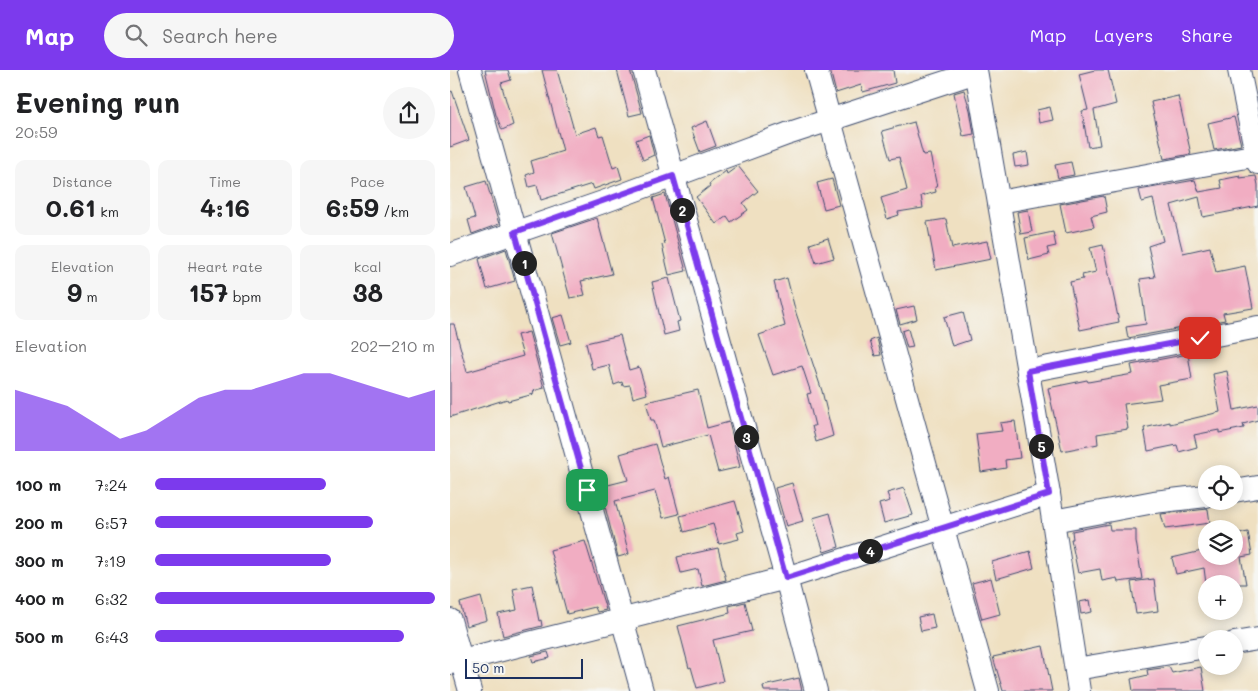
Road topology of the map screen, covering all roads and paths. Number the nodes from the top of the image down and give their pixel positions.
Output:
1 (470, 70) edge
2 (644, 70) edge
3 (816, 70) edge
4 (1239, 70) edge
5 (976, 71) edge
6 (830, 120) junction
7 (1258, 158) edge
8 (673, 176) junction
9 (999, 202) junction
10 (515, 232) junction
11 (450, 255) edge
12 (1258, 327) edge
13 (1028, 371) junction
14 (1258, 487) edge
15 (1243, 490) edge
16 (1049, 494) junction
17 (1198, 497) edge
18 (1053, 521) junction
19 (942, 527) junction
20 (786, 578) junction
21 (450, 620) edge
22 (622, 620) junction
23 (1258, 639) edge
24 (1243, 642) edge
25 (1198, 648) edge
26 (456, 661) edge
27 (1076, 669) junction
28 (470, 691) edge
29 (642, 691) edge
30 (816, 691) edge
31 (988, 691) edge
32 (1079, 691) edge

1 - 10 street
2 - 8 street
3 - 6 street
4 - 7 street
5 - 6 street
5 - 9 street
6 - 8 street
6 - 19 street
7 - 9 street
8 - 10 street
8 - 20 street
9 - 13 street
10 - 11 street
10 - 22 street
12 - 13 street
13 - 16 street
14 - 15 street
16 - 18 street
16 - 19 street
17 - 18 street
18 - 27 street
19 - 20 street
19 - 31 street
20 - 22 street
20 - 30 street
21 - 26 street
22 - 26 street
22 - 29 street
23 - 24 street
25 - 27 street
26 - 28 street
27 - 32 street

